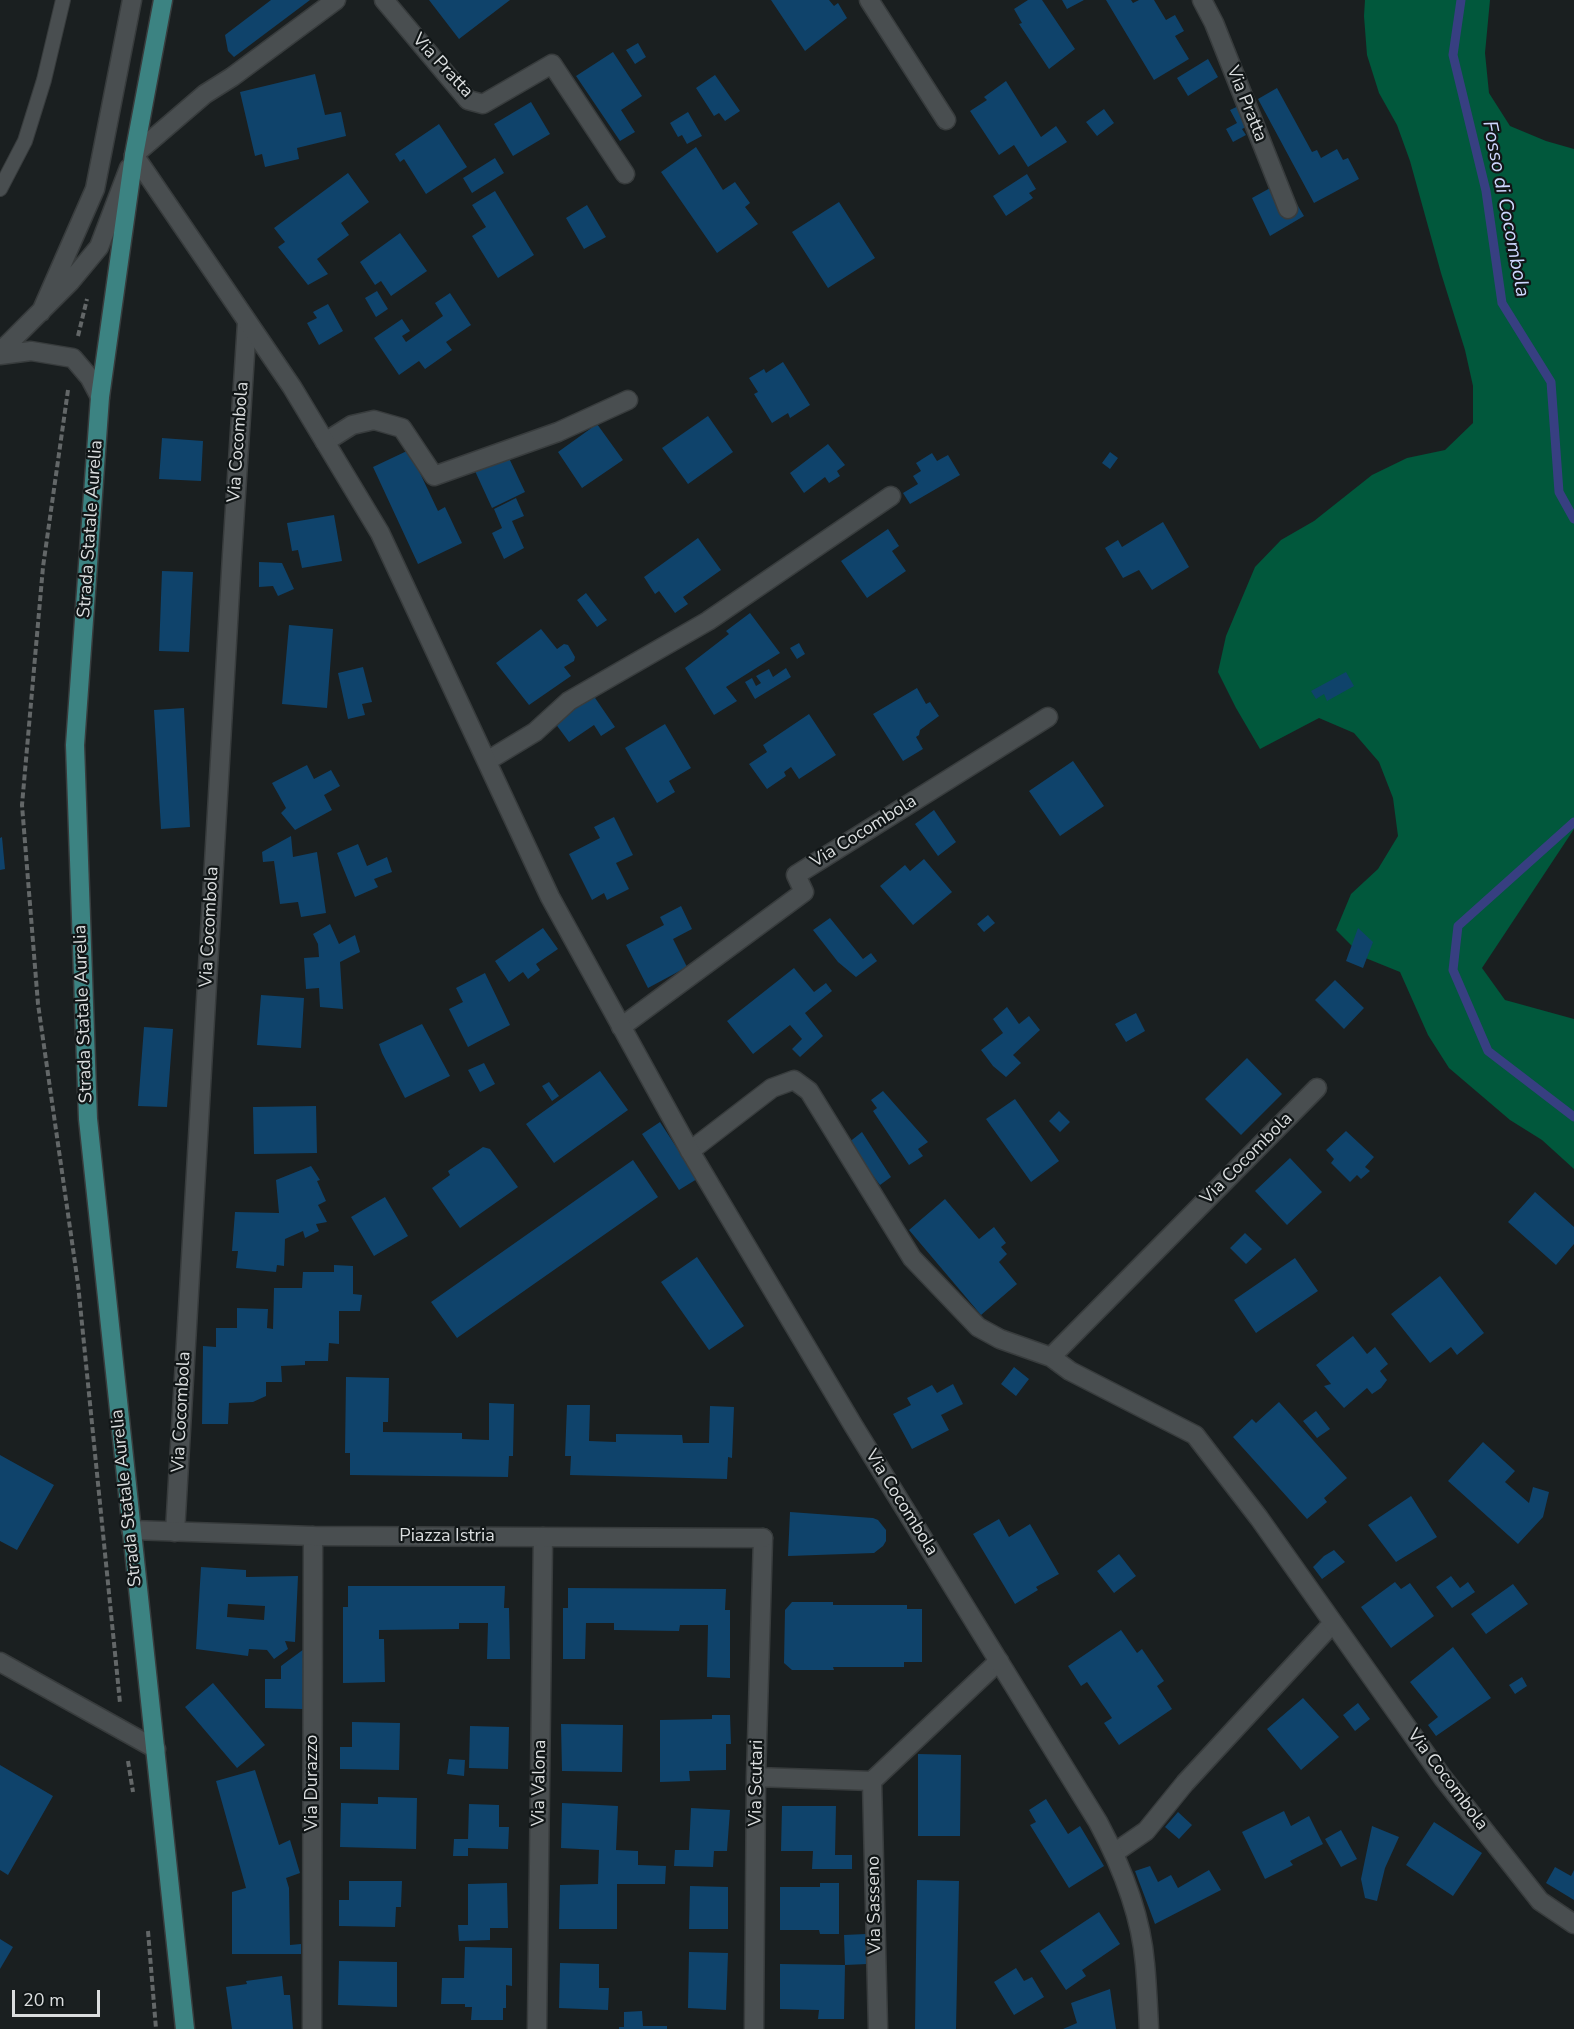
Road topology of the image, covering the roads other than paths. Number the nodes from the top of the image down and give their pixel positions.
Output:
1 (63, 0) edge
2 (132, 0) edge
3 (163, 0) edge
4 (336, 0) edge
5 (384, 0) edge
6 (869, 0) edge
7 (1202, 0) edge
8 (946, 120) dead end
9 (134, 155) junction
10 (625, 174) dead end
11 (0, 189) edge
12 (1287, 209) dead end
13 (41, 312) junction
14 (247, 323) junction
15 (0, 353) edge
16 (100, 397) junction
17 (628, 400) dead end
18 (325, 442) junction
19 (891, 496) dead end
20 (1048, 717) dead end
21 (487, 761) junction
22 (621, 1027) junction
23 (1317, 1088) dead end
24 (690, 1151) junction
25 (1051, 1357) junction
26 (131, 1530) junction
27 (175, 1532) junction
28 (313, 1536) junction
29 (543, 1537) junction
30 (763, 1538) joint
31 (1333, 1623) junction
32 (999, 1661) junction
33 (0, 1662) edge
34 (156, 1749) junction
35 (756, 1777) junction
36 (872, 1781) junction
37 (1114, 1853) junction
38 (1574, 1924) edge
39 (185, 2029) edge
40 (312, 2029) edge
41 (537, 2029) edge
42 (754, 2029) edge
43 (878, 2029) edge
44 (1149, 2029) edge

1 - 11 lane
2 - 13 street
3 - 9 main road, Strada Statale Aurelia
4 - 9 street
5 - 10 street, Via Pratta
6 - 8 street
7 - 12 street, Via Pratta
9 - 13 street
9 - 14 street, Via Cocombola
9 - 16 main road, Strada Statale Aurelia
13 - 15 street
14 - 18 street, Via Cocombola
14 - 27 street, Via Cocombola
15 - 16 street
16 - 26 main road, Strada Statale Aurelia
17 - 18 street
18 - 21 street, Via Cocombola
19 - 21 street
20 - 22 street, Via Cocombola
21 - 22 street, Via Cocombola
22 - 24 street, Via Cocombola
23 - 25 street, Via Cocombola
24 - 25 street, Via Cocombola
24 - 32 street, Via Cocombola
25 - 31 street, Via Cocombola
26 - 27 street, Piazza Istria
26 - 34 main road, Strada Statale Aurelia
27 - 28 street, Piazza Istria
28 - 29 street, Piazza Istria
28 - 40 street, Via Durazzo
29 - 30 street, Piazza Istria
29 - 41 street, Via Valona
30 - 35 street, Via Scutari
31 - 37 street
31 - 38 street, Via Cocombola
32 - 36 street
32 - 37 street, Via Cocombola
33 - 34 street
34 - 39 main road, Strada Statale Aurelia
35 - 36 street
35 - 42 street, Via Scutari
36 - 43 street, Via Sasseno
37 - 44 street, Via Cocombola

